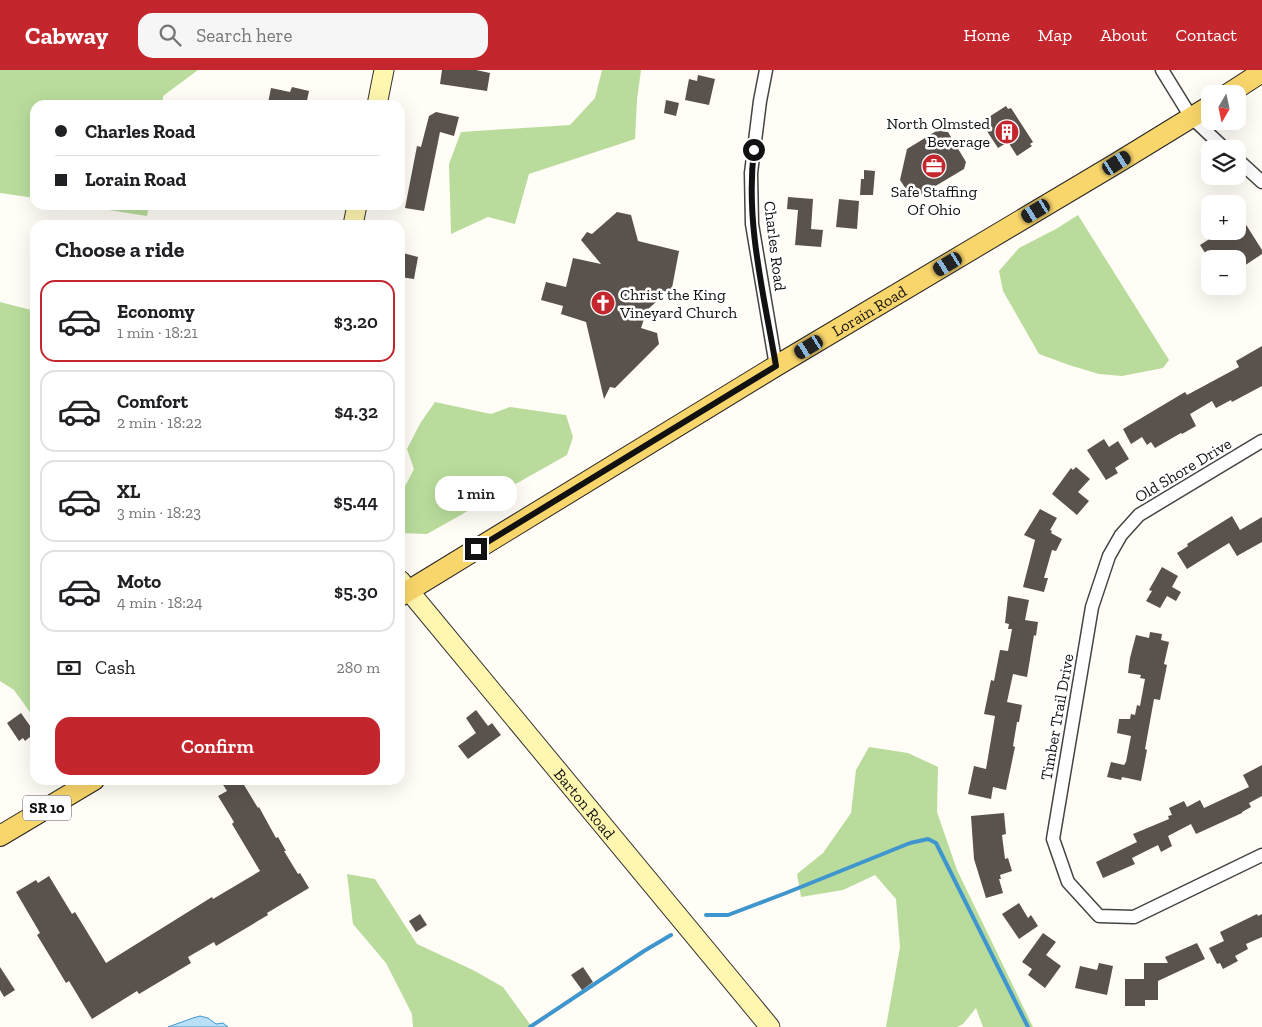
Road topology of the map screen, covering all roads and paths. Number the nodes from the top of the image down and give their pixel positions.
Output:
1 (384, 70) edge
2 (766, 70) edge
3 (1162, 70) edge
4 (1262, 72) edge
5 (1242, 85) edge
6 (378, 100) edge
7 (1201, 111) edge
8 (1191, 117) junction
9 (1215, 140) edge
10 (1246, 167) edge
11 (1262, 182) edge
12 (776, 366) junction
13 (1262, 441) edge
14 (1109, 556) joint
15 (405, 588) edge
16 (405, 591) edge
17 (86, 785) edge
18 (0, 836) edge
19 (1262, 855) edge
20 (770, 1027) edge

1 - 6 street
2 - 12 street, Charles Road
3 - 8 street
4 - 5 main road
7 - 8 main road, Lorain Road
8 - 9 street
8 - 12 main road, Lorain Road
10 - 11 street
12 - 15 main road, Lorain Road
13 - 14 street, Old Shore Drive
14 - 19 street, Timber Trail Drive
16 - 20 street, Barton Road
17 - 18 main road, SR 10

